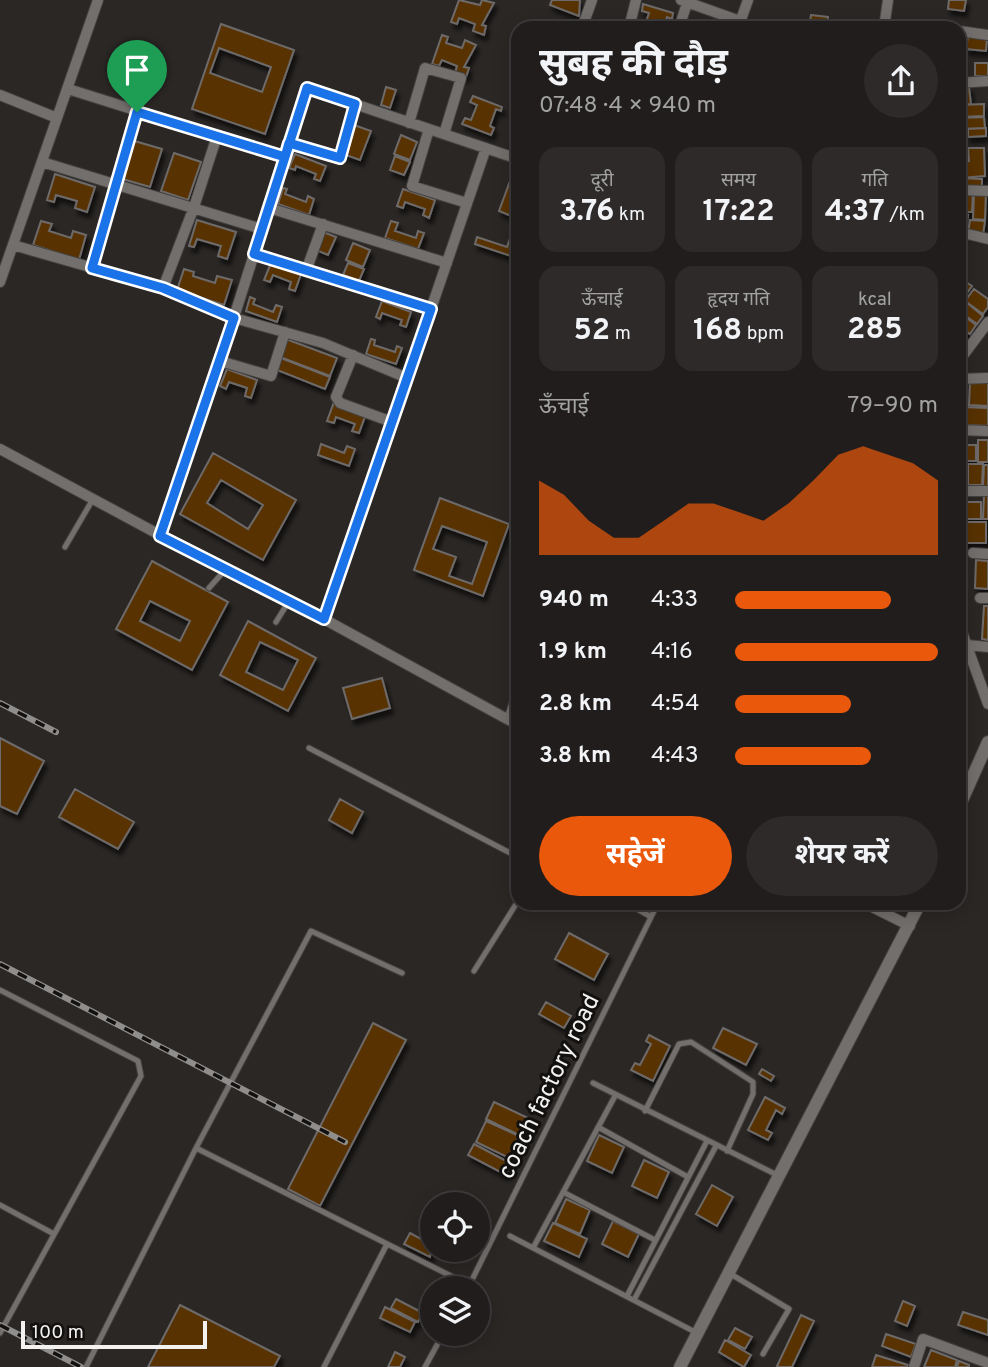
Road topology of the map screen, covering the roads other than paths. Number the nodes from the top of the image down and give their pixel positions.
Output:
1 (98, 0) edge
2 (592, 0) edge
3 (636, 0) edge
4 (748, 0) edge
5 (888, 0) edge
6 (685, 1) edge
7 (584, 21) edge
8 (631, 21) edge
9 (681, 21) edge
10 (732, 21) edge
11 (740, 21) edge
12 (885, 21) edge
13 (966, 32) edge
14 (988, 35) edge
15 (988, 81) edge
16 (966, 83) edge
17 (68, 89) junction
18 (0, 95) edge
19 (355, 104) junction
20 (137, 112) junction
21 (57, 118) junction
22 (409, 122) junction
23 (429, 129) junction
24 (444, 134) junction
25 (217, 136) junction
26 (289, 143) junction
27 (486, 148) junction
28 (285, 157) junction
29 (511, 157) edge
30 (42, 162) junction
31 (116, 183) junction
32 (966, 191) edge
33 (988, 191) edge
34 (467, 203) junction
35 (194, 207) junction
36 (269, 208) junction
37 (323, 225) junction
38 (262, 229) junction
39 (966, 234) edge
40 (988, 239) edge
41 (13, 245) junction
42 (254, 254) junction
43 (447, 263) junction
44 (92, 268) junction
45 (306, 271) junction
46 (0, 282) edge
47 (163, 288) junction
48 (431, 309) junction
49 (234, 318) junction
50 (988, 322) edge
51 (285, 332) junction
52 (966, 351) edge
53 (353, 355) junction
54 (220, 361) junction
55 (988, 377) edge
56 (407, 378) junction
57 (966, 379) edge
58 (392, 422) junction
59 (966, 430) edge
60 (988, 431) edge
61 (0, 449) edge
62 (966, 491) edge
63 (988, 491) edge
64 (93, 499) junction
65 (160, 536) junction
66 (65, 547) dead end
67 (973, 553) dead end
68 (988, 554) edge
69 (225, 569) junction
70 (209, 588) dead end
71 (289, 600) junction
72 (324, 619) junction
73 (276, 622) dead end
74 (967, 645) joint
75 (988, 647) edge
76 (988, 704) edge
77 (511, 721) edge
78 (988, 742) edge
79 (309, 748) dead end
80 (966, 789) edge
81 (511, 853) edge
82 (512, 910) edge
83 (639, 910) edge
84 (654, 910) edge
85 (878, 910) edge
86 (917, 910) edge
87 (651, 917) junction
88 (911, 926) junction
89 (474, 971) dead end
90 (402, 972) dead end
91 (0, 990) edge
92 (593, 1083) dead end
93 (615, 1096) junction
94 (645, 1111) junction
95 (598, 1127) junction
96 (707, 1141) junction
97 (716, 1146) junction
98 (196, 1148) junction
99 (727, 1151) junction
100 (779, 1176) junction
101 (688, 1177) junction
102 (563, 1192) junction
103 (0, 1205) edge
104 (54, 1234) junction
105 (510, 1236) dead end
106 (655, 1240) junction
107 (387, 1244) junction
108 (533, 1248) junction
109 (729, 1273) junction
110 (448, 1276) edge
111 (474, 1276) edge
112 (626, 1296) junction
113 (634, 1300) junction
114 (0, 1333) edge
115 (697, 1333) junction
116 (436, 1346) edge
117 (763, 1354) dead end
118 (988, 1363) edge
119 (86, 1367) edge
120 (324, 1367) edge
121 (425, 1367) edge
122 (680, 1367) edge
123 (914, 1367) edge

1 - 17 street
2 - 7 street
3 - 8 street
4 - 11 street
5 - 12 street
6 - 9 street
6 - 10 street
13 - 14 street
15 - 16 street
17 - 20 street
17 - 21 street
18 - 21 street
19 - 22 street
19 - 26 street
19 - 26 street
20 - 25 street
20 - 31 street
21 - 30 street
22 - 23 street
22 - 24 street
23 - 24 street
23 - 34 street
24 - 27 street
25 - 28 street
25 - 35 street
26 - 28 street
27 - 29 street
27 - 34 street
28 - 36 street
30 - 31 street
30 - 41 street
31 - 35 street
31 - 44 street
32 - 33 street
34 - 43 street
35 - 38 street
35 - 47 street
36 - 37 street
36 - 38 street
37 - 43 street
37 - 45 street
38 - 42 street
39 - 40 street
41 - 44 street
41 - 46 street
42 - 45 street
42 - 49 street
43 - 48 street
44 - 47 street
45 - 48 street
47 - 49 street
48 - 56 street
49 - 51 street
49 - 54 street
50 - 52 street
51 - 53 street
51 - 54 street
53 - 56 street
53 - 58 street
54 - 65 street
55 - 57 street
56 - 58 street
58 - 72 street
59 - 60 street
61 - 64 street
62 - 63 street
64 - 65 street
64 - 66 lane
65 - 69 street
67 - 68 street
69 - 70 lane
69 - 71 street
71 - 72 street
71 - 73 lane
72 - 77 street
74 - 75 street
74 - 76 street
78 - 80 street
79 - 81 lane
82 - 89 lane
83 - 87 lane
84 - 87 lane, coach factory road
85 - 88 street
86 - 88 street
87 - 111 lane, coach factory road
88 - 100 street
90 - 98 lane
91 - 104 lane
92 - 93 lane
93 - 94 lane
93 - 95 lane
94 - 96 lane
94 - 99 lane
95 - 101 lane
95 - 102 lane
96 - 97 lane
96 - 101 lane
97 - 99 lane
97 - 113 lane
98 - 107 lane, coach factory road
98 - 119 lane
99 - 100 lane
100 - 109 street
101 - 106 lane
102 - 106 lane
102 - 108 lane
103 - 104 lane
104 - 114 lane
105 - 108 lane
106 - 112 lane
107 - 110 lane, coach factory road
107 - 120 lane
108 - 112 lane
109 - 115 street
109 - 117 lane
112 - 113 lane
113 - 115 lane
115 - 122 street
116 - 121 lane
118 - 123 street

